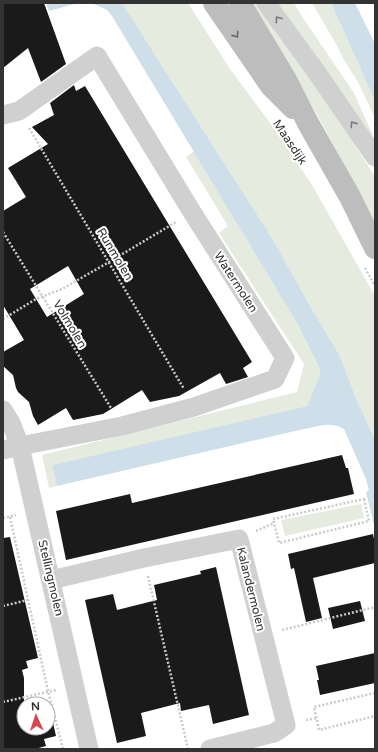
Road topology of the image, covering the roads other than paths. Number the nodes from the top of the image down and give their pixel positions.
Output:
1 (214, 3) edge
2 (240, 3) edge
3 (266, 3) edge
4 (11, 113) edge
5 (308, 123) junction
6 (375, 157) edge
7 (375, 248) edge
8 (3, 410) edge
9 (12, 448) edge
10 (51, 580) junction
11 (89, 749) edge
12 (210, 749) edge

1 -> 5 main road, Maasdijk
2 - 5 main road, Maasdijk
6 -> 3 street
4 - 9 street, Watermolen
5 - 7 main road, Maasdijk
8 - 9 street, Stellingmolen
9 - 10 street, Stellingmolen
10 - 11 street, Stellingmolen
10 - 12 street, Kalandermolen

